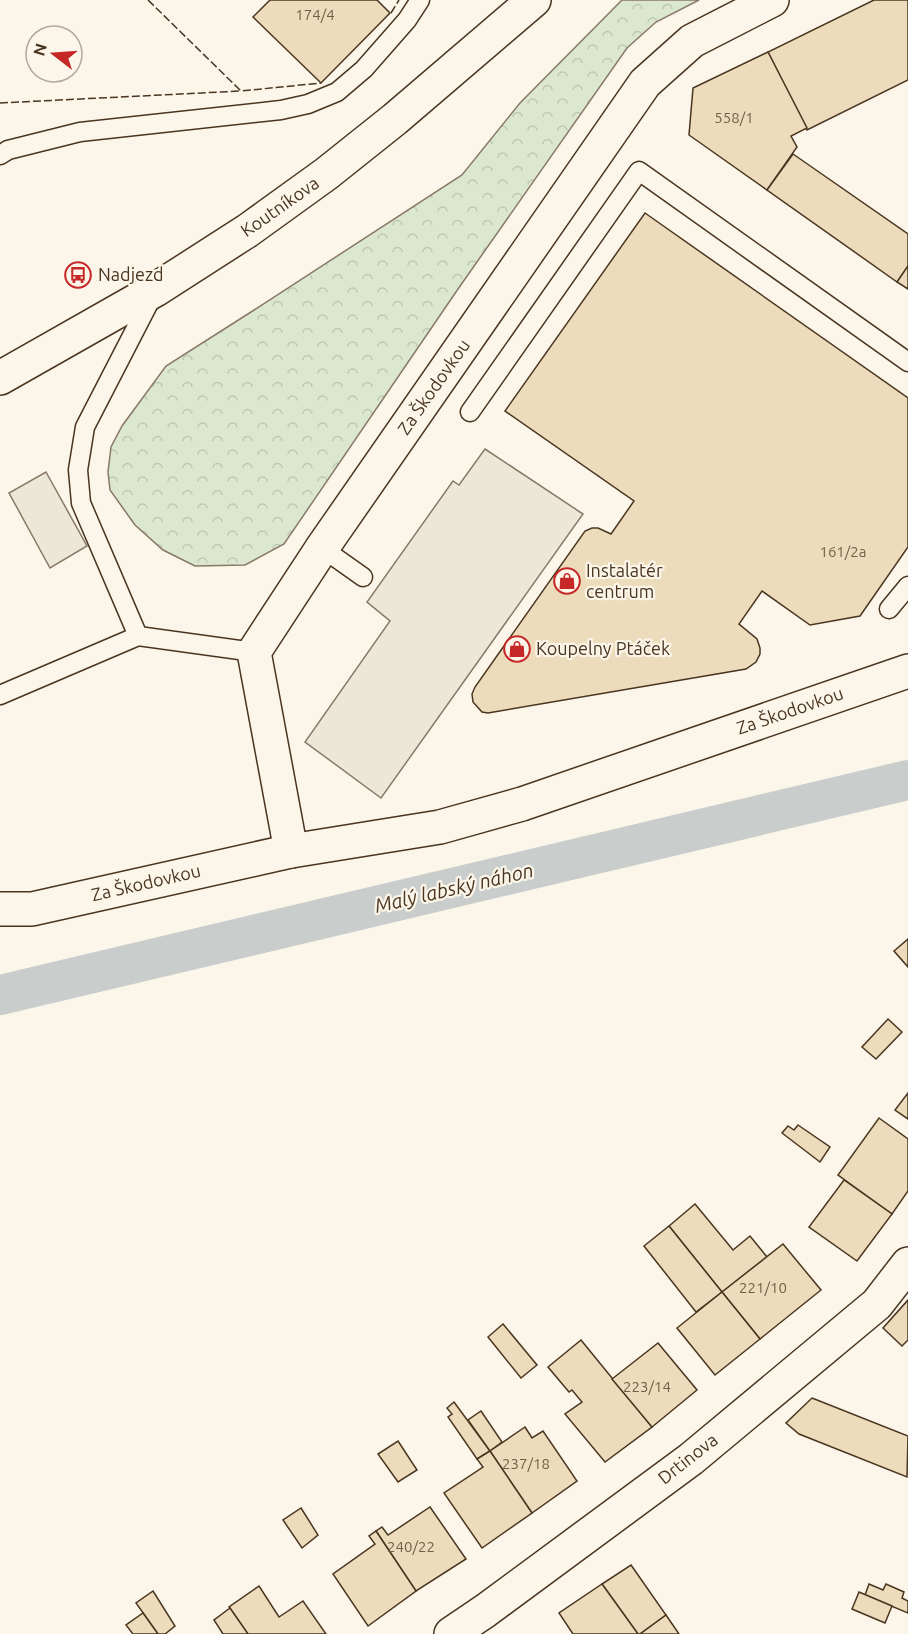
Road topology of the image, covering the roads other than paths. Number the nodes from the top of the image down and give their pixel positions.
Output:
1 (420, 0) edge
2 (534, 0) edge
3 (772, 0) edge
4 (0, 155) edge
5 (156, 291) junction
6 (908, 362) edge
7 (0, 378) edge
8 (470, 412) dead end
9 (322, 548) junction
10 (363, 577) dead end
11 (908, 586) edge
12 (889, 609) dead end
13 (138, 636) junction
14 (254, 652) junction
15 (908, 671) edge
16 (0, 695) edge
17 (291, 851) junction
18 (0, 909) edge
19 (908, 1264) edge
20 (451, 1634) edge

1 - 4 lane
2 - 5 street, Koutníkova
3 - 9 street, Za Škodovkou
5 - 7 street, Koutníkova
5 - 13 lane
6 - 8 lane
9 - 10 lane
9 - 14 street, Za Škodovkou
11 - 12 lane
13 - 14 lane
13 - 16 lane
14 - 17 street
15 - 17 street, Za Škodovkou
17 - 18 street, Za Škodovkou
19 - 20 street, Drtinova

